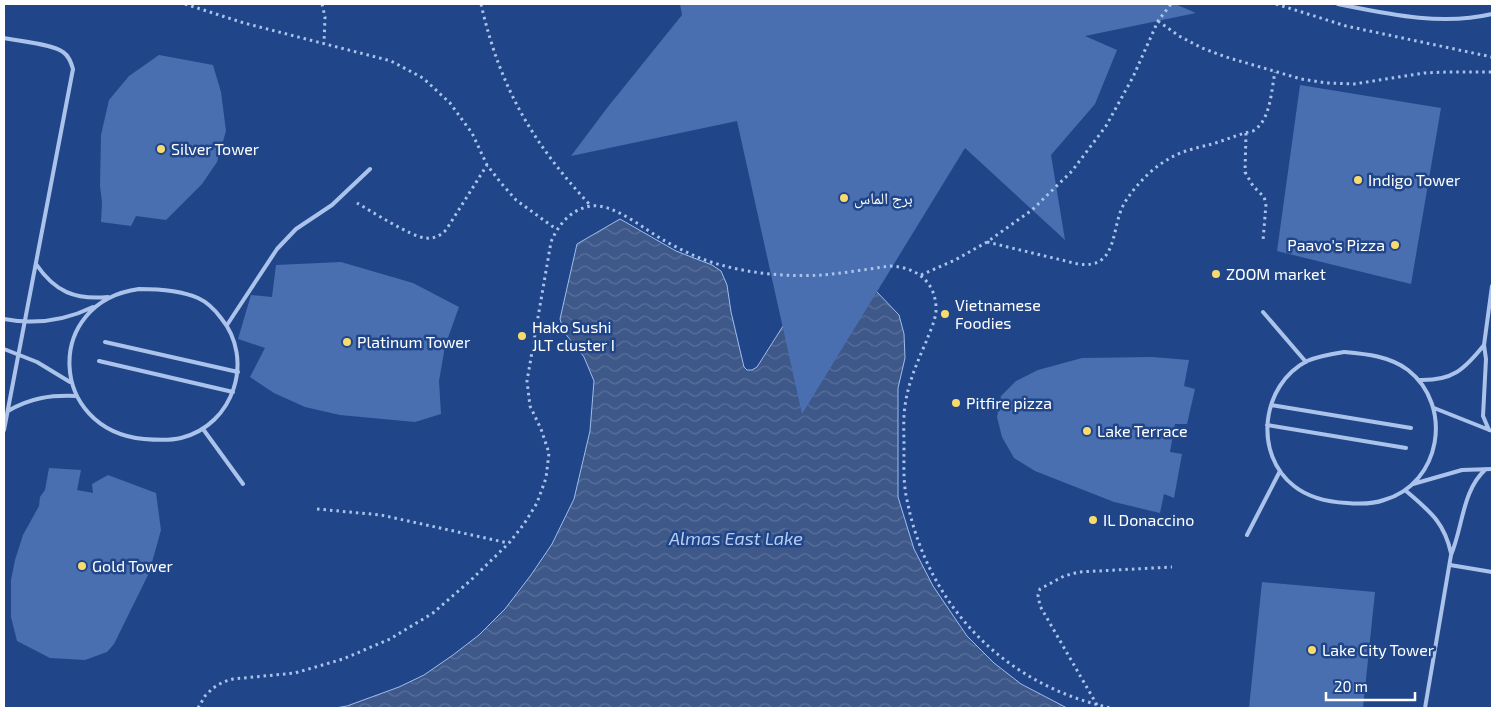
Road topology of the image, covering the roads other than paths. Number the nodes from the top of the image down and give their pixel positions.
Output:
1 (1338, 4) edge
2 (1492, 14) edge
3 (4, 38) edge
4 (370, 169) dead end
5 (35, 264) junction
6 (1492, 286) edge
7 (110, 296) junction
8 (95, 306) junction
9 (1263, 312) dead end
10 (4, 319) edge
11 (25, 323) junction
12 (1487, 324) junction
13 (1492, 324) edge
14 (227, 325) junction
15 (105, 342) dead end
16 (1484, 345) junction
17 (4, 349) edge
18 (19, 355) junction
19 (99, 361) dead end
20 (1306, 362) junction
21 (238, 372) junction
22 (1419, 380) junction
23 (70, 382) junction
24 (233, 392) junction
25 (76, 396) junction
26 (1271, 405) junction
27 (1434, 408) junction
28 (8, 411) junction
29 (1267, 425) junction
30 (1411, 428) dead end
31 (203, 429) junction
32 (4, 430) edge
33 (1491, 431) edge
34 (1406, 448) dead end
35 (1486, 469) junction
36 (1492, 469) edge
37 (1280, 471) junction
38 (244, 484) dead end
39 (1413, 484) junction
40 (1405, 490) junction
41 (1247, 534) dead end
42 (1451, 555) junction
43 (1450, 565) junction
44 (1492, 572) edge
45 (1425, 708) edge

1 - 2 lane
3 - 5 lane
4 - 14 lane
5 - 7 lane
5 - 11 lane
6 - 12 lane
7 - 8 lane
7 - 14 lane
8 - 11 lane
8 - 23 lane
9 - 20 lane
10 - 11 lane
11 - 18 lane
12 - 13 lane
12 - 16 lane
14 - 21 lane
15 - 21 lane
16 - 22 lane
16 - 33 lane
17 - 18 lane
18 - 23 lane
18 - 28 lane
19 - 24 lane
20 - 22 lane
20 - 26 lane
21 - 24 lane
22 - 27 lane
23 - 25 lane
24 - 31 lane
25 - 28 lane
25 - 31 lane
26 - 29 lane
26 - 30 lane
27 - 33 lane
27 - 39 lane
28 - 32 lane
29 - 34 lane
29 - 37 lane
31 - 38 lane
35 - 36 lane
35 - 39 lane
35 - 42 lane
37 - 40 lane
37 - 41 lane
39 - 40 lane
40 - 42 lane
42 - 43 lane
43 - 44 lane
43 - 45 lane

